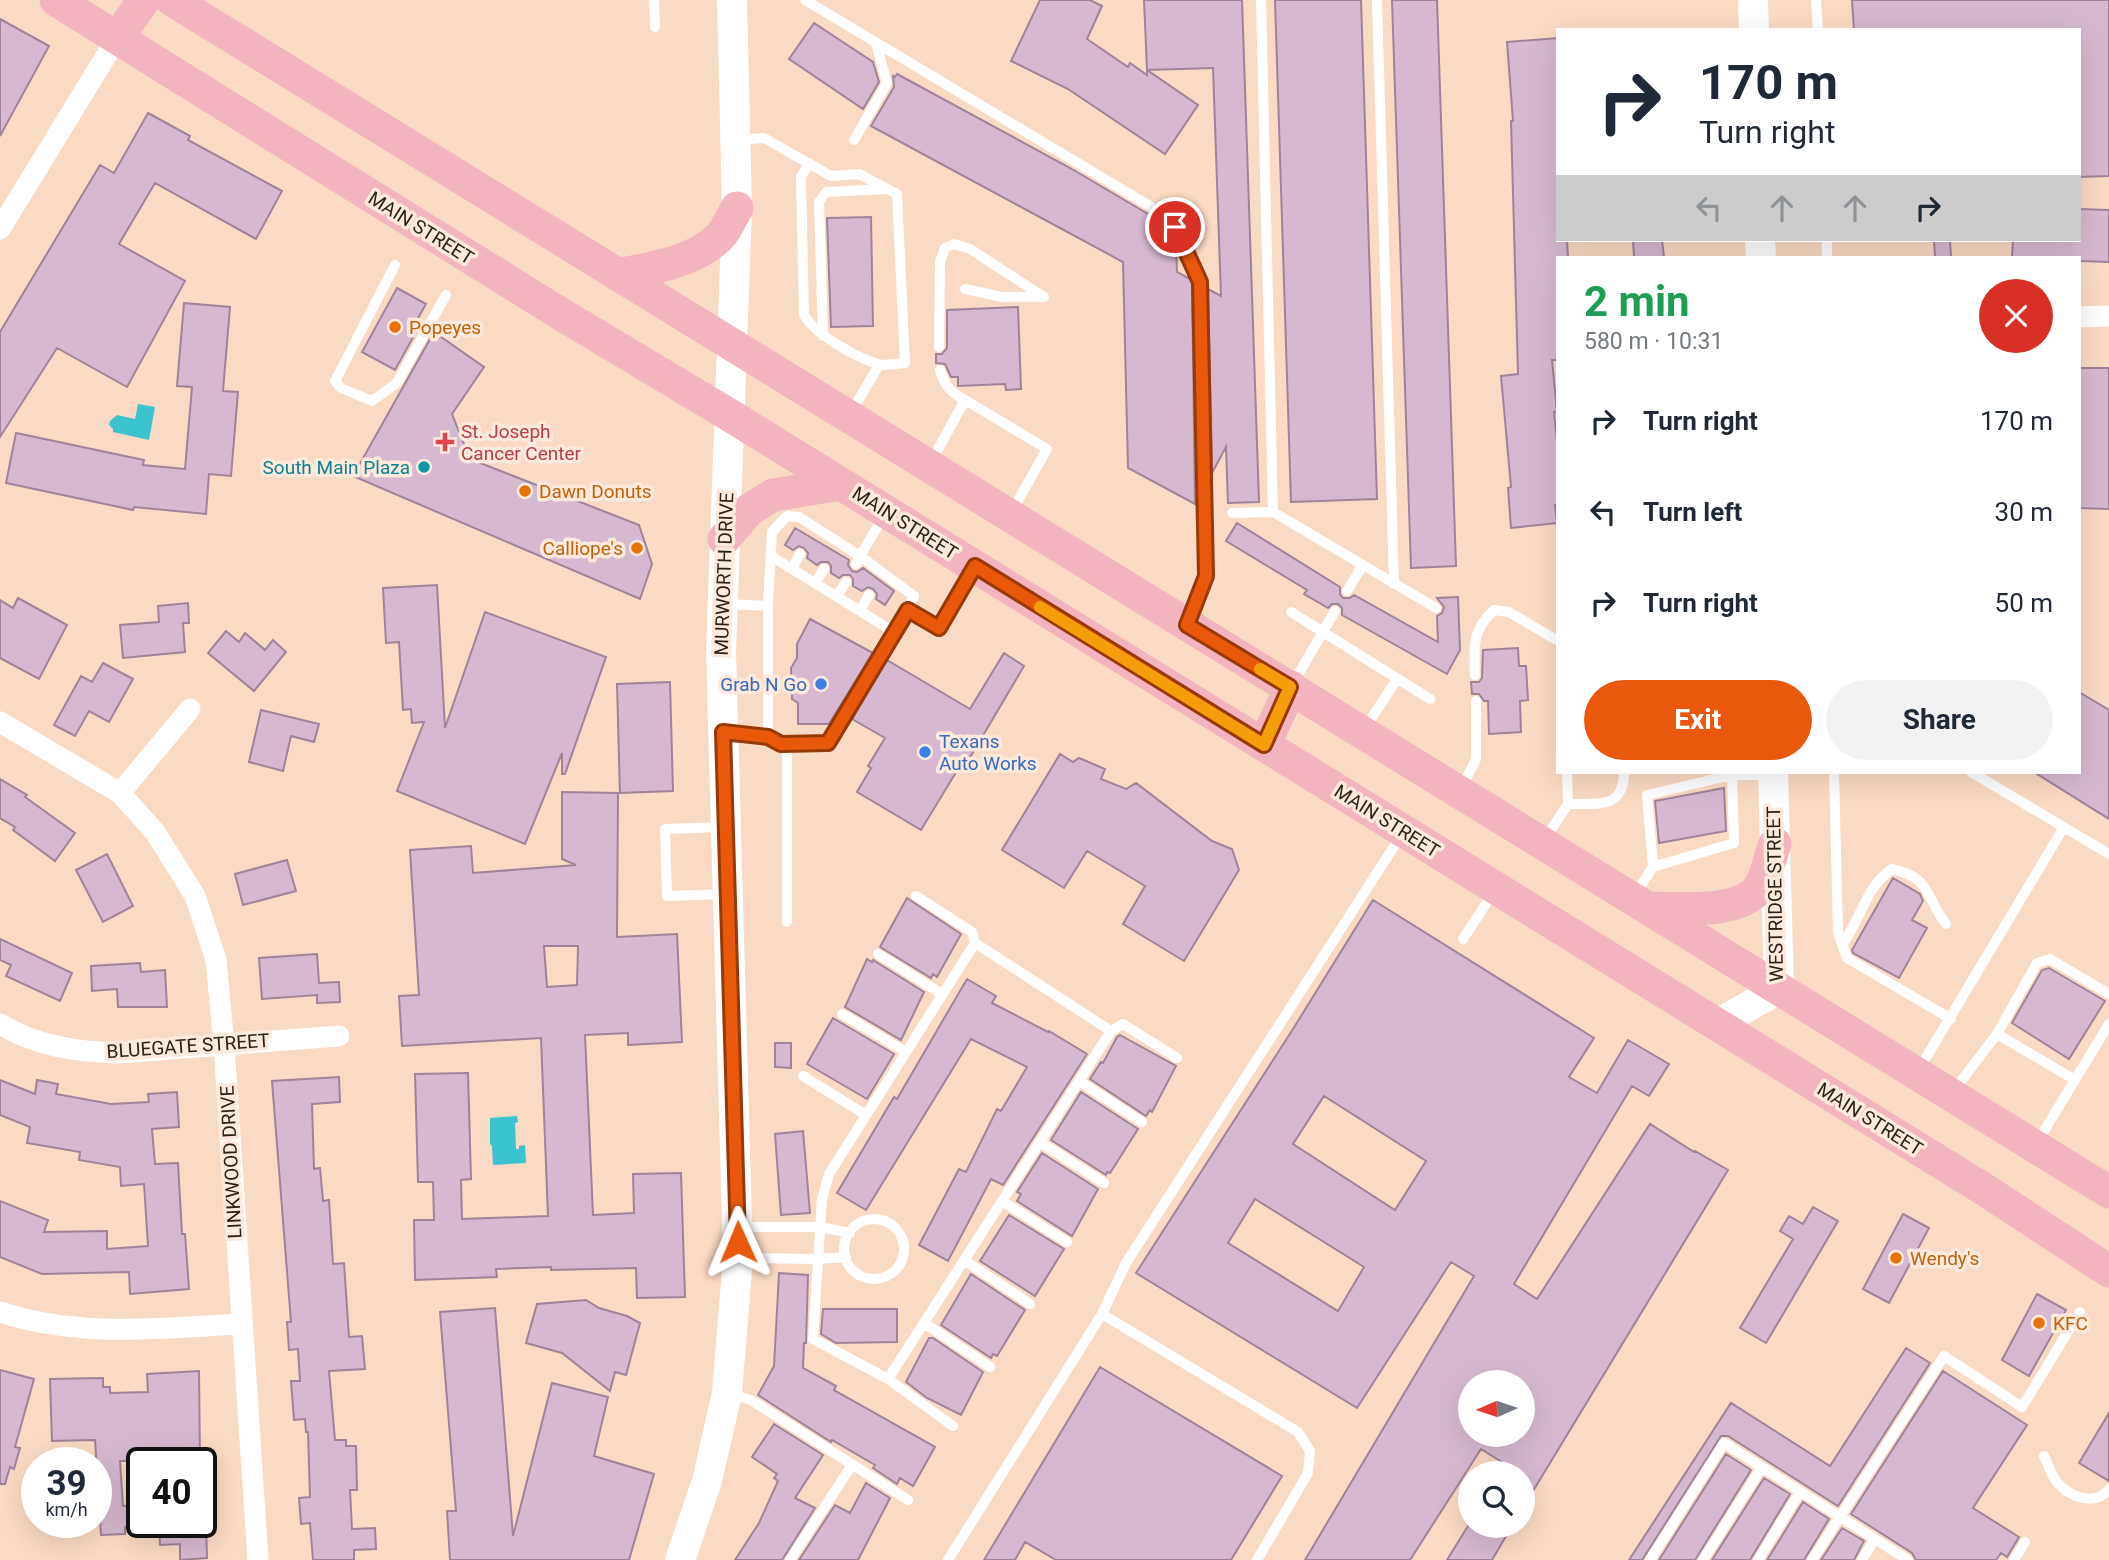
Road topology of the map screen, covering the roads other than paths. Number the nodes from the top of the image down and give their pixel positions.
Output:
1 (56, 0) edge
2 (144, 0) edge
3 (172, 0) edge
4 (654, 0) edge
5 (732, 0) edge
6 (805, 0) edge
7 (1261, 0) edge
8 (1377, 0) edge
9 (1753, 0) edge
10 (1816, 0) edge
11 (655, 27) dead end
12 (1754, 28) edge
13 (1818, 28) edge
14 (117, 38) junction
15 (876, 43) junction
16 (854, 139) dead end
17 (736, 140) junction
18 (809, 163) junction
19 (888, 190) junction
20 (737, 208) junction
21 (0, 229) edge
22 (395, 265) dead end
23 (618, 275) junction
24 (965, 289) dead end
25 (446, 295) dead end
26 (2109, 316) edge
27 (2081, 317) edge
28 (823, 336) junction
29 (731, 344) junction
30 (939, 347) dead end
31 (879, 365) junction
32 (940, 370) dead end
33 (965, 400) junction
34 (731, 416) junction
35 (848, 416) junction
36 (929, 466) junction
37 (841, 484) junction
38 (886, 512) junction
39 (1273, 512) junction
40 (1232, 513) dead end
41 (1010, 516) junction
42 (724, 539) junction
43 (800, 554) dead end
44 (771, 556) junction
45 (858, 560) junction
46 (1363, 565) junction
47 (975, 566) junction
48 (792, 568) junction
49 (824, 569) dead end
50 (846, 582) dead end
51 (816, 583) junction
52 (1394, 584) junction
53 (1347, 591) dead end
54 (869, 595) dead end
55 (837, 596) junction
56 (722, 604) junction
57 (768, 606) junction
58 (1436, 608) dead end
59 (908, 610) junction
60 (860, 611) junction
61 (1335, 611) dead end
62 (1291, 612) dead end
63 (1187, 625) junction
64 (894, 632) junction
65 (1323, 632) junction
66 (1556, 640) edge
67 (1475, 675) dead end
68 (1397, 679) junction
69 (1290, 687) junction
70 (1430, 699) dead end
71 (1476, 701) dead end
72 (190, 709) dead end
73 (0, 722) edge
74 (723, 732) junction
75 (1363, 732) junction
76 (768, 737) junction
77 (787, 744) junction
78 (1264, 745) junction
79 (1567, 774) edge
80 (1625, 774) edge
81 (1773, 774) edge
82 (1834, 774) edge
83 (1975, 774) edge
84 (1732, 775) junction
85 (1459, 792) junction
86 (120, 793) junction
87 (1568, 804) junction
88 (726, 827) junction
89 (2064, 827) junction
90 (1404, 831) junction
91 (1542, 843) junction
92 (1775, 844) junction
93 (2109, 854) edge
94 (1653, 867) junction
95 (1496, 888) junction
96 (728, 894) junction
97 (916, 896) dead end
98 (1640, 903) junction
99 (787, 922) dead end
100 (1946, 924) dead end
101 (1463, 939) dead end
102 (975, 943) junction
103 (1842, 945) junction
104 (878, 954) dead end
105 (1779, 989) junction
106 (942, 994) junction
107 (2109, 994) edge
108 (842, 1014) dead end
109 (1951, 1019) junction
110 (0, 1024) edge
111 (1717, 1024) junction
112 (2109, 1024) edge
113 (1111, 1031) junction
114 (1997, 1034) junction
115 (339, 1036) dead end
116 (224, 1045) junction
117 (906, 1052) junction
118 (1177, 1058) dead end
119 (1916, 1073) junction
120 (803, 1076) dead end
121 (2075, 1080) junction
122 (1079, 1081) junction
123 (1951, 1095) junction
124 (866, 1115) junction
125 (1142, 1122) dead end
126 (1040, 1142) junction
127 (2035, 1147) junction
128 (1104, 1183) dead end
129 (2109, 1192) edge
130 (1002, 1201) junction
131 (738, 1227) junction
132 (820, 1227) junction
133 (849, 1233) junction
134 (1067, 1242) dead end
135 (846, 1257) junction
136 (738, 1258) junction
137 (818, 1259) junction
138 (964, 1260) junction
139 (2109, 1271) edge
140 (1030, 1304) dead end
141 (0, 1311) edge
142 (2080, 1312) dead end
143 (1102, 1314) junction
144 (241, 1324) junction
145 (924, 1324) junction
146 (990, 1367) dead end
147 (888, 1379) junction
148 (727, 1393) junction
149 (953, 1426) dead end
150 (2044, 1456) dead end
151 (852, 1465) junction
152 (1762, 1467) junction
153 (2109, 1489) edge
154 (1800, 1492) junction
155 (908, 1500) dead end
156 (1840, 1517) junction
157 (1875, 1539) junction
158 (2025, 1542) dead end
159 (258, 1560) edge
160 (680, 1560) edge
161 (790, 1560) edge
162 (948, 1560) edge
163 (1257, 1560) edge
164 (1650, 1560) edge
165 (1703, 1560) edge
166 (1758, 1560) edge
167 (1812, 1560) edge
168 (1862, 1560) edge
169 (1908, 1560) edge
170 (2014, 1560) edge

1 - 14 main road, MAIN STREET
2 - 14 main road
3 - 23 main road
4 - 11 lane
5 - 17 street, MURWORTH DRIVE
6 - 15 lane
7 - 39 lane
8 - 52 lane
9 - 12 street
10 - 13 lane
14 - 21 street
14 - 34 main road, MAIN STREET
15 - 16 lane
15 - 63 lane
17 - 18 lane
17 - 20 street, MURWORTH DRIVE
18 - 19 lane
18 - 28 lane
19 - 28 lane
19 - 31 lane
20 - 23 main road
20 - 29 street, MURWORTH DRIVE
22 - 25 lane
23 - 29 main road
24 - 30 lane
26 - 27 street
28 - 31 lane
29 - 34 street, MURWORTH DRIVE
29 - 35 main road
31 - 35 lane
32 - 33 lane
33 - 36 lane
33 - 41 lane
34 - 37 main road, MAIN STREET
34 - 42 street, MURWORTH DRIVE
35 - 36 main road
36 - 41 main road
37 - 38 main road, MAIN STREET
37 - 42 main road
38 - 45 lane
38 - 47 main road, MAIN STREET
39 - 40 lane
39 - 46 lane
41 - 63 main road
42 - 56 street, MURWORTH DRIVE
43 - 48 lane
44 - 45 lane
44 - 48 lane
44 - 57 lane
45 - 59 lane
46 - 52 lane
46 - 53 lane
47 - 59 lane
47 - 78 main road, MAIN STREET
48 - 51 lane
49 - 51 lane
50 - 55 lane
51 - 55 lane
52 - 58 lane
54 - 60 lane
55 - 60 lane
56 - 57 lane
56 - 74 street, MURWORTH DRIVE
57 - 76 lane
59 - 64 lane
60 - 64 lane
61 - 65 lane
62 - 65 lane
63 - 69 main road
64 - 77 lane
65 - 68 lane
65 - 69 lane
66 - 67 lane
68 - 70 lane
68 - 75 lane
69 - 75 main road
69 - 78 main road
71 - 85 lane
72 - 86 street
73 - 86 street, LINKWOOD DRIVE
74 - 76 lane
74 - 88 street, MURWORTH DRIVE
75 - 85 main road
76 - 77 lane
77 - 99 lane
78 - 90 main road, MAIN STREET
79 - 87 lane
80 - 87 lane
81 - 84 lane
81 - 92 street, WESTRIDGE STREET
82 - 103 lane
83 - 89 lane
84 - 94 lane
84 - 94 lane
85 - 91 main road
86 - 116 street, LINKWOOD DRIVE
87 - 91 lane
88 - 96 street, MURWORTH DRIVE
88 - 96 lane
89 - 93 lane
89 - 109 lane
90 - 95 main road, MAIN STREET
90 - 143 lane
91 - 98 main road
92 - 98 main road
92 - 105 street, WESTRIDGE STREET
94 - 98 lane
95 - 101 lane
95 - 111 main road, MAIN STREET
96 - 131 street, MURWORTH DRIVE
97 - 102 lane
98 - 105 main road
100 - 103 lane
102 - 106 lane
102 - 113 lane
103 - 109 lane
104 - 106 lane
105 - 111 street, WESTRIDGE STREET
105 - 119 main road
106 - 117 lane
107 - 114 lane
108 - 117 lane
109 - 119 lane
110 - 116 street, BLUEGATE STREET
111 - 139 main road, MAIN STREET
112 - 121 lane
113 - 118 lane
113 - 122 lane
114 - 121 lane
114 - 123 lane
115 - 116 street, BLUEGATE STREET
116 - 144 street, LINKWOOD DRIVE
117 - 124 lane
119 - 123 main road
120 - 124 lane
121 - 127 lane
122 - 125 lane
122 - 126 lane
123 - 127 main road
124 - 132 lane
126 - 128 lane
126 - 130 lane
127 - 129 main road
130 - 134 lane
130 - 138 lane
131 - 132 lane
131 - 136 street, MURWORTH DRIVE
132 - 133 lane
132 - 137 lane
133 - 135 lane
133 - 135 lane
135 - 137 lane
136 - 137 lane
136 - 148 street, MURWORTH DRIVE
137 - 147 lane
138 - 140 lane
138 - 145 lane
141 - 144 street
142 - 156 lane
143 - 162 lane
143 - 163 lane
144 - 159 street, LINKWOOD DRIVE
145 - 146 lane
145 - 147 lane
147 - 149 lane
148 - 151 lane
148 - 160 street, MURWORTH DRIVE
150 - 153 lane
151 - 155 lane
151 - 161 lane
152 - 154 lane
152 - 164 lane
152 - 165 lane
154 - 156 lane
154 - 166 lane
156 - 157 lane
156 - 167 lane
157 - 168 lane
157 - 169 lane
158 - 170 lane

